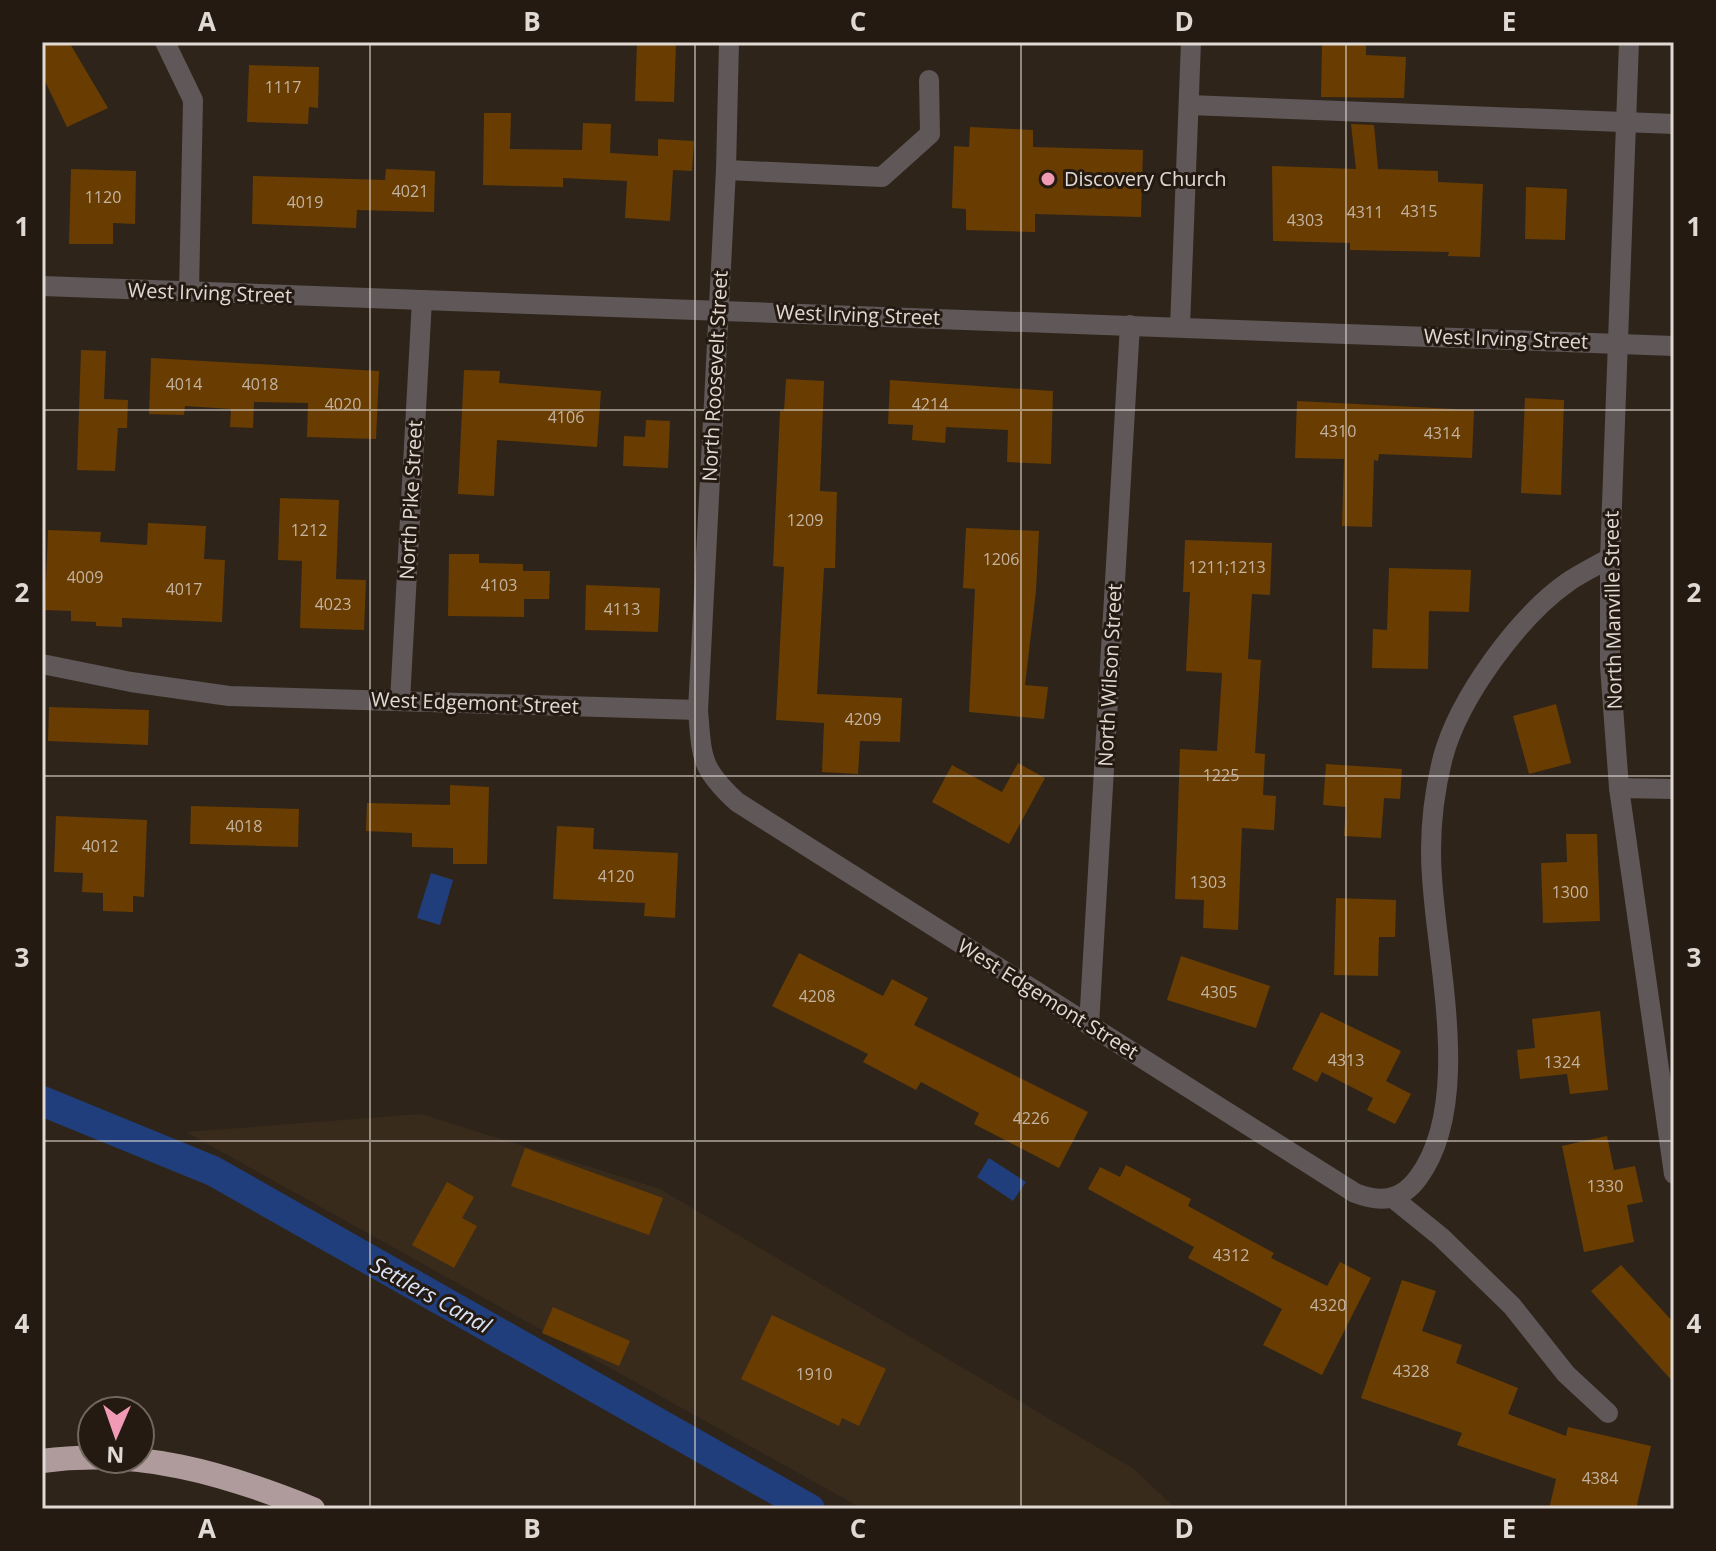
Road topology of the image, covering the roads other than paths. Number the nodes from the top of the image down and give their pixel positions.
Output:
1 (165, 42) edge
2 (729, 42) edge
3 (1191, 42) edge
4 (1629, 42) edge
5 (929, 80) dead end
6 (1189, 105) junction
7 (1626, 122) junction
8 (1674, 124) edge
9 (726, 170) junction
10 (42, 286) edge
11 (189, 292) junction
12 (422, 300) junction
13 (718, 310) junction
14 (1130, 325) junction
15 (1180, 327) junction
16 (1617, 344) junction
17 (1674, 346) edge
18 (1610, 558) junction
19 (42, 664) edge
20 (400, 701) junction
21 (698, 710) junction
22 (1619, 788) junction
23 (1674, 789) edge
24 (1089, 1025) junction
25 (1674, 1174) edge
26 (1394, 1199) junction
27 (1608, 1413) dead end
28 (42, 1461) edge
29 (313, 1509) edge

1 - 11 street
2 - 9 street, North Roosevelt Street
3 - 6 street
4 - 7 street, North Manville Street
5 - 9 street
6 - 7 street
6 - 15 street
7 - 8 street
7 - 16 street, North Manville Street
9 - 13 street, North Roosevelt Street
10 - 11 street, West Irving Street
11 - 12 street, West Irving Street
12 - 13 street, West Irving Street
12 - 20 street, North Pike Street
13 - 14 street, West Irving Street
13 - 21 street, North Roosevelt Street
14 - 15 street, West Irving Street
14 - 24 street, North Wilson Street
15 - 16 street, West Irving Street
16 - 17 street, West Irving Street
16 - 18 street, North Manville Street
18 - 22 street, North Manville Street
18 - 26 street
19 - 20 street, West Edgemont Street
20 - 21 street, West Edgemont Street
21 - 24 street, West Edgemont Street
22 - 23 street
22 - 25 street, North Manville Street
24 - 26 street, West Edgemont Street
26 - 27 street
28 - 29 highway

